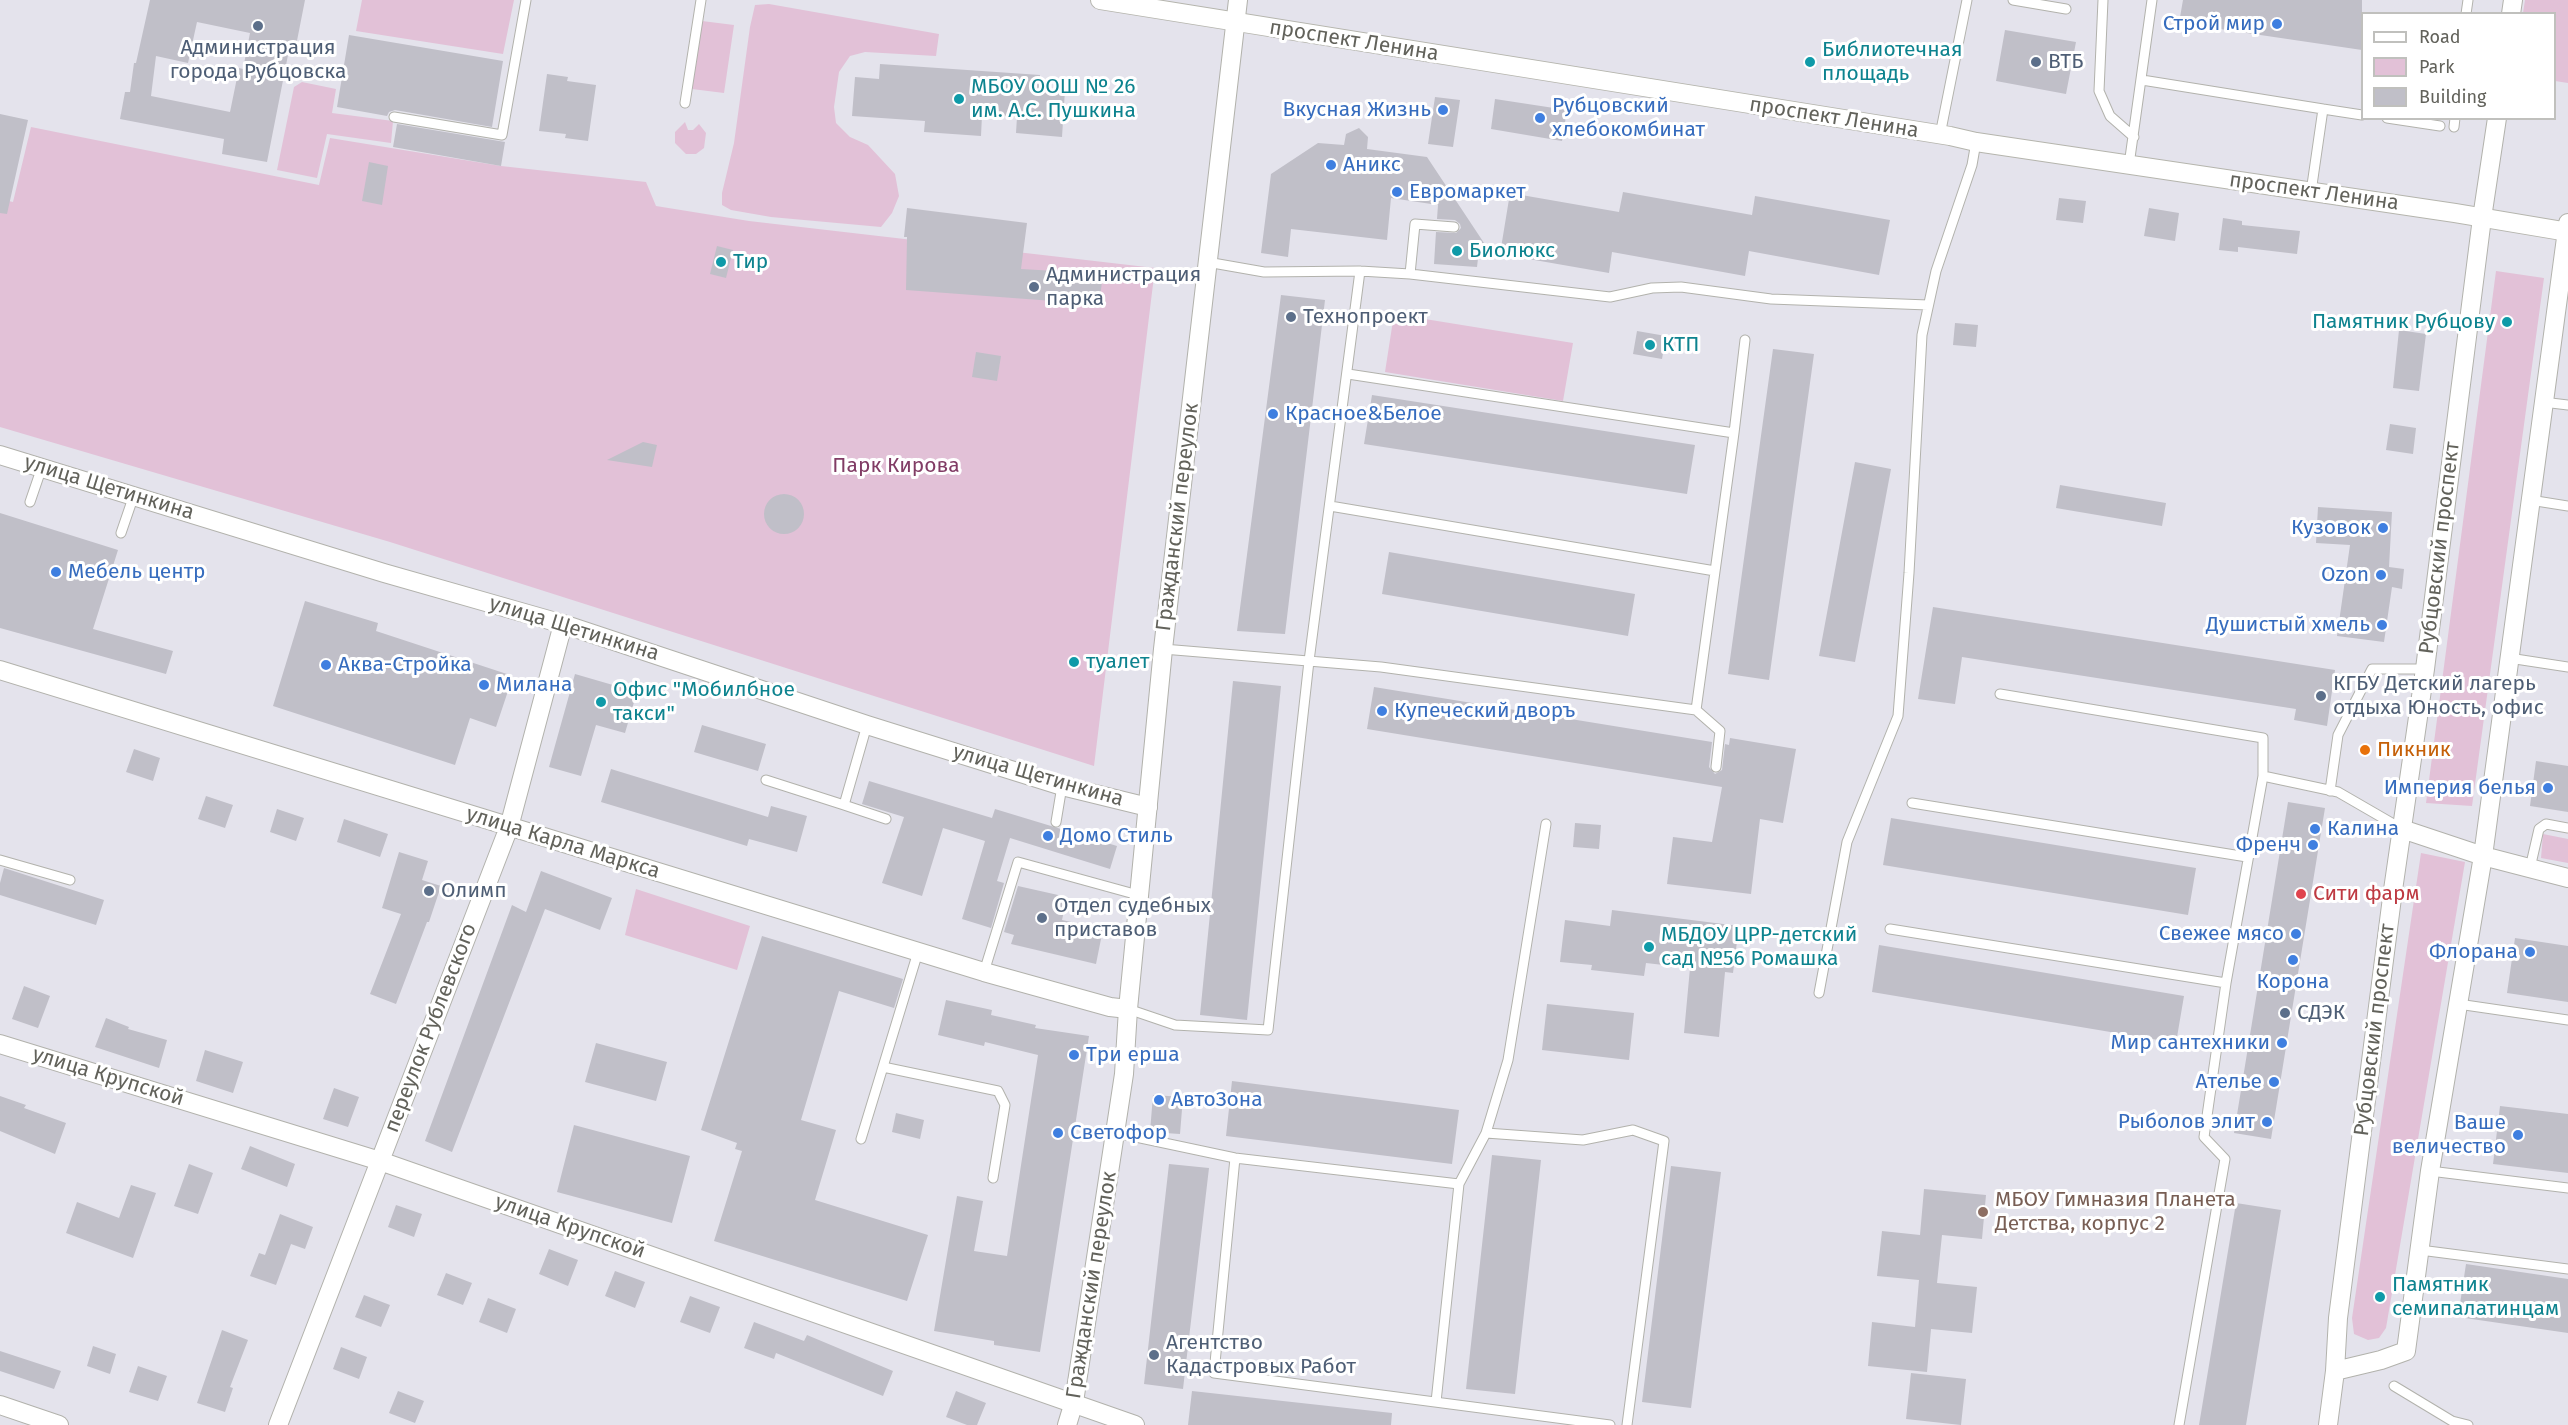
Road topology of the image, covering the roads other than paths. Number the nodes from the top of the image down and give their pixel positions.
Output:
1 (526, 0) edge
2 (701, 0) edge
3 (1100, 0) edge
4 (1238, 0) edge
5 (1967, 0) edge
6 (2013, 0) edge
7 (2103, 0) edge
8 (2152, 0) edge
9 (2066, 9) dead end
10 (1235, 22) junction
11 (2142, 80) junction
12 (685, 103) dead end
13 (2324, 109) junction
14 (2361, 115) edge
15 (394, 117) dead end
16 (2400, 120) edge
17 (2497, 120) edge
18 (2440, 126) dead end
19 (1940, 135) junction
20 (2134, 137) junction
21 (1976, 142) junction
22 (2129, 165) junction
23 (2312, 192) junction
24 (2482, 218) junction
25 (1454, 227) dead end
26 (2568, 229) edge
27 (1207, 262) junction
28 (1360, 271) junction
29 (1410, 273) junction
30 (1928, 305) junction
31 (1745, 340) dead end
32 (1348, 374) junction
33 (2543, 402) junction
34 (2568, 405) edge
35 (1734, 433) junction
36 (0, 455) edge
37 (42, 467) junction
38 (134, 495) junction
39 (2530, 500) junction
40 (30, 502) dead end
41 (1330, 506) junction
42 (2568, 507) edge
43 (122, 533) dead end
44 (1715, 571) junction
45 (563, 624) junction
46 (1163, 649) junction
47 (2509, 658) junction
48 (1309, 661) junction
49 (2568, 667) edge
50 (2425, 669) junction
51 (0, 670) edge
52 (2000, 694) dead end
53 (1696, 710) junction
54 (867, 724) junction
55 (1716, 767) dead end
56 (2263, 776) junction
57 (765, 780) dead end
58 (1062, 786) junction
59 (2330, 791) junction
60 (1912, 803) dead end
61 (844, 805) junction
62 (1148, 807) junction
63 (886, 819) dead end
64 (1056, 822) dead end
65 (1546, 824) dead end
66 (509, 827) junction
67 (2568, 828) edge
68 (2402, 829) junction
69 (2483, 856) junction
70 (2247, 857) junction
71 (0, 860) edge
72 (2530, 868) junction
73 (2568, 878) edge
74 (70, 880) dead end
75 (1138, 895) junction
76 (1890, 929) dead end
77 (918, 952) junction
78 (984, 972) junction
79 (2226, 983) junction
80 (1819, 993) dead end
81 (2458, 1004) junction
82 (1128, 1009) junction
83 (2568, 1020) edge
84 (0, 1044) edge
85 (883, 1067) junction
86 (1117, 1133) junction
87 (1486, 1133) junction
88 (861, 1139) dead end
89 (1235, 1158) junction
90 (380, 1161) junction
91 (2430, 1171) junction
92 (993, 1178) dead end
93 (1459, 1184) junction
94 (2568, 1188) edge
95 (2420, 1250) junction
96 (2568, 1269) edge
97 (2335, 1371) junction
98 (2394, 1386) dead end
99 (1074, 1402) junction
100 (1436, 1402) junction
101 (0, 1405) edge
102 (58, 1425) edge
103 (278, 1425) edge
104 (1067, 1425) edge
105 (1135, 1425) edge
106 (1610, 1425) edge
107 (1627, 1425) edge
108 (2179, 1425) edge
109 (2328, 1425) edge
110 (2468, 1425) edge

1 - 15 lane
2 - 12 lane
3 - 10 street, проспект Ленина
4 - 10 street, Гражданский переулок
5 - 19 lane
6 - 9 lane
7 - 20 lane
8 - 11 lane
10 - 19 street, проспект Ленина
10 - 27 street, Гражданский переулок
11 - 13 lane
11 - 20 lane
13 - 14 lane
13 - 23 lane
16 - 18 lane
17 - 24 street, Рубцовский проспект
19 - 21 street, проспект Ленина
20 - 22 lane
21 - 22 street, проспект Ленина
21 - 30 lane
22 - 23 street, проспект Ленина
23 - 24 street, проспект Ленина
24 - 26 street, проспект Ленина
24 - 50 street, Рубцовский проспект
25 - 29 lane
26 - 33 street
27 - 28 lane
27 - 46 street, Гражданский переулок
28 - 29 lane
28 - 32 lane
29 - 30 lane
30 - 80 lane
31 - 35 lane
32 - 35 lane
32 - 41 lane
33 - 34 lane
33 - 39 street
35 - 44 lane
36 - 37 street, улица Щетинкина
37 - 38 street, улица Щетинкина
37 - 40 lane
38 - 43 lane
38 - 45 street, улица Щетинкина
39 - 42 lane
39 - 47 street
41 - 44 lane
41 - 48 lane
44 - 53 lane
45 - 54 street, улица Щетинкина
45 - 66 street, переулок Рублевского
46 - 48 lane
46 - 62 street, Гражданский переулок
47 - 49 lane
47 - 69 street
48 - 53 lane
48 - 82 lane
50 - 59 lane
50 - 68 street, Рубцовский проспект
51 - 66 street, улица Карла Маркса
52 - 56 lane
53 - 55 lane
54 - 58 street, улица Щетинкина
54 - 61 lane
56 - 59 lane
56 - 70 lane
57 - 61 lane
58 - 62 street, улица Щетинкина
58 - 64 lane
59 - 68 lane
60 - 70 lane
61 - 63 lane
62 - 75 street, Гражданский переулок
65 - 87 lane
66 - 77 street, улица Карла Маркса
66 - 90 street, переулок Рублевского
67 - 72 lane
68 - 69 street
68 - 97 street, Рубцовский проспект
69 - 72 street
69 - 81 street
70 - 79 lane
71 - 74 lane
72 - 73 street
75 - 78 lane
75 - 82 street, Гражданский переулок
76 - 79 lane
77 - 78 street, улица Карла Маркса
77 - 85 lane
78 - 82 street, улица Карла Маркса
79 - 108 lane
81 - 83 lane
81 - 91 street
82 - 86 street, Гражданский переулок
84 - 90 street, улица Крупской
85 - 88 lane
85 - 92 lane
86 - 89 lane
86 - 99 street, Гражданский переулок
87 - 93 lane
87 - 107 lane
89 - 93 lane
89 - 100 lane
90 - 99 street, улица Крупской
90 - 103 street, переулок Рублевского
91 - 94 lane
91 - 95 street
93 - 100 lane
95 - 96 lane
95 - 97 street
97 - 109 street, Рубцовский проспект
98 - 110 lane
99 - 104 street, Гражданский переулок
99 - 105 street, улица Крупской
100 - 106 lane
101 - 102 street

